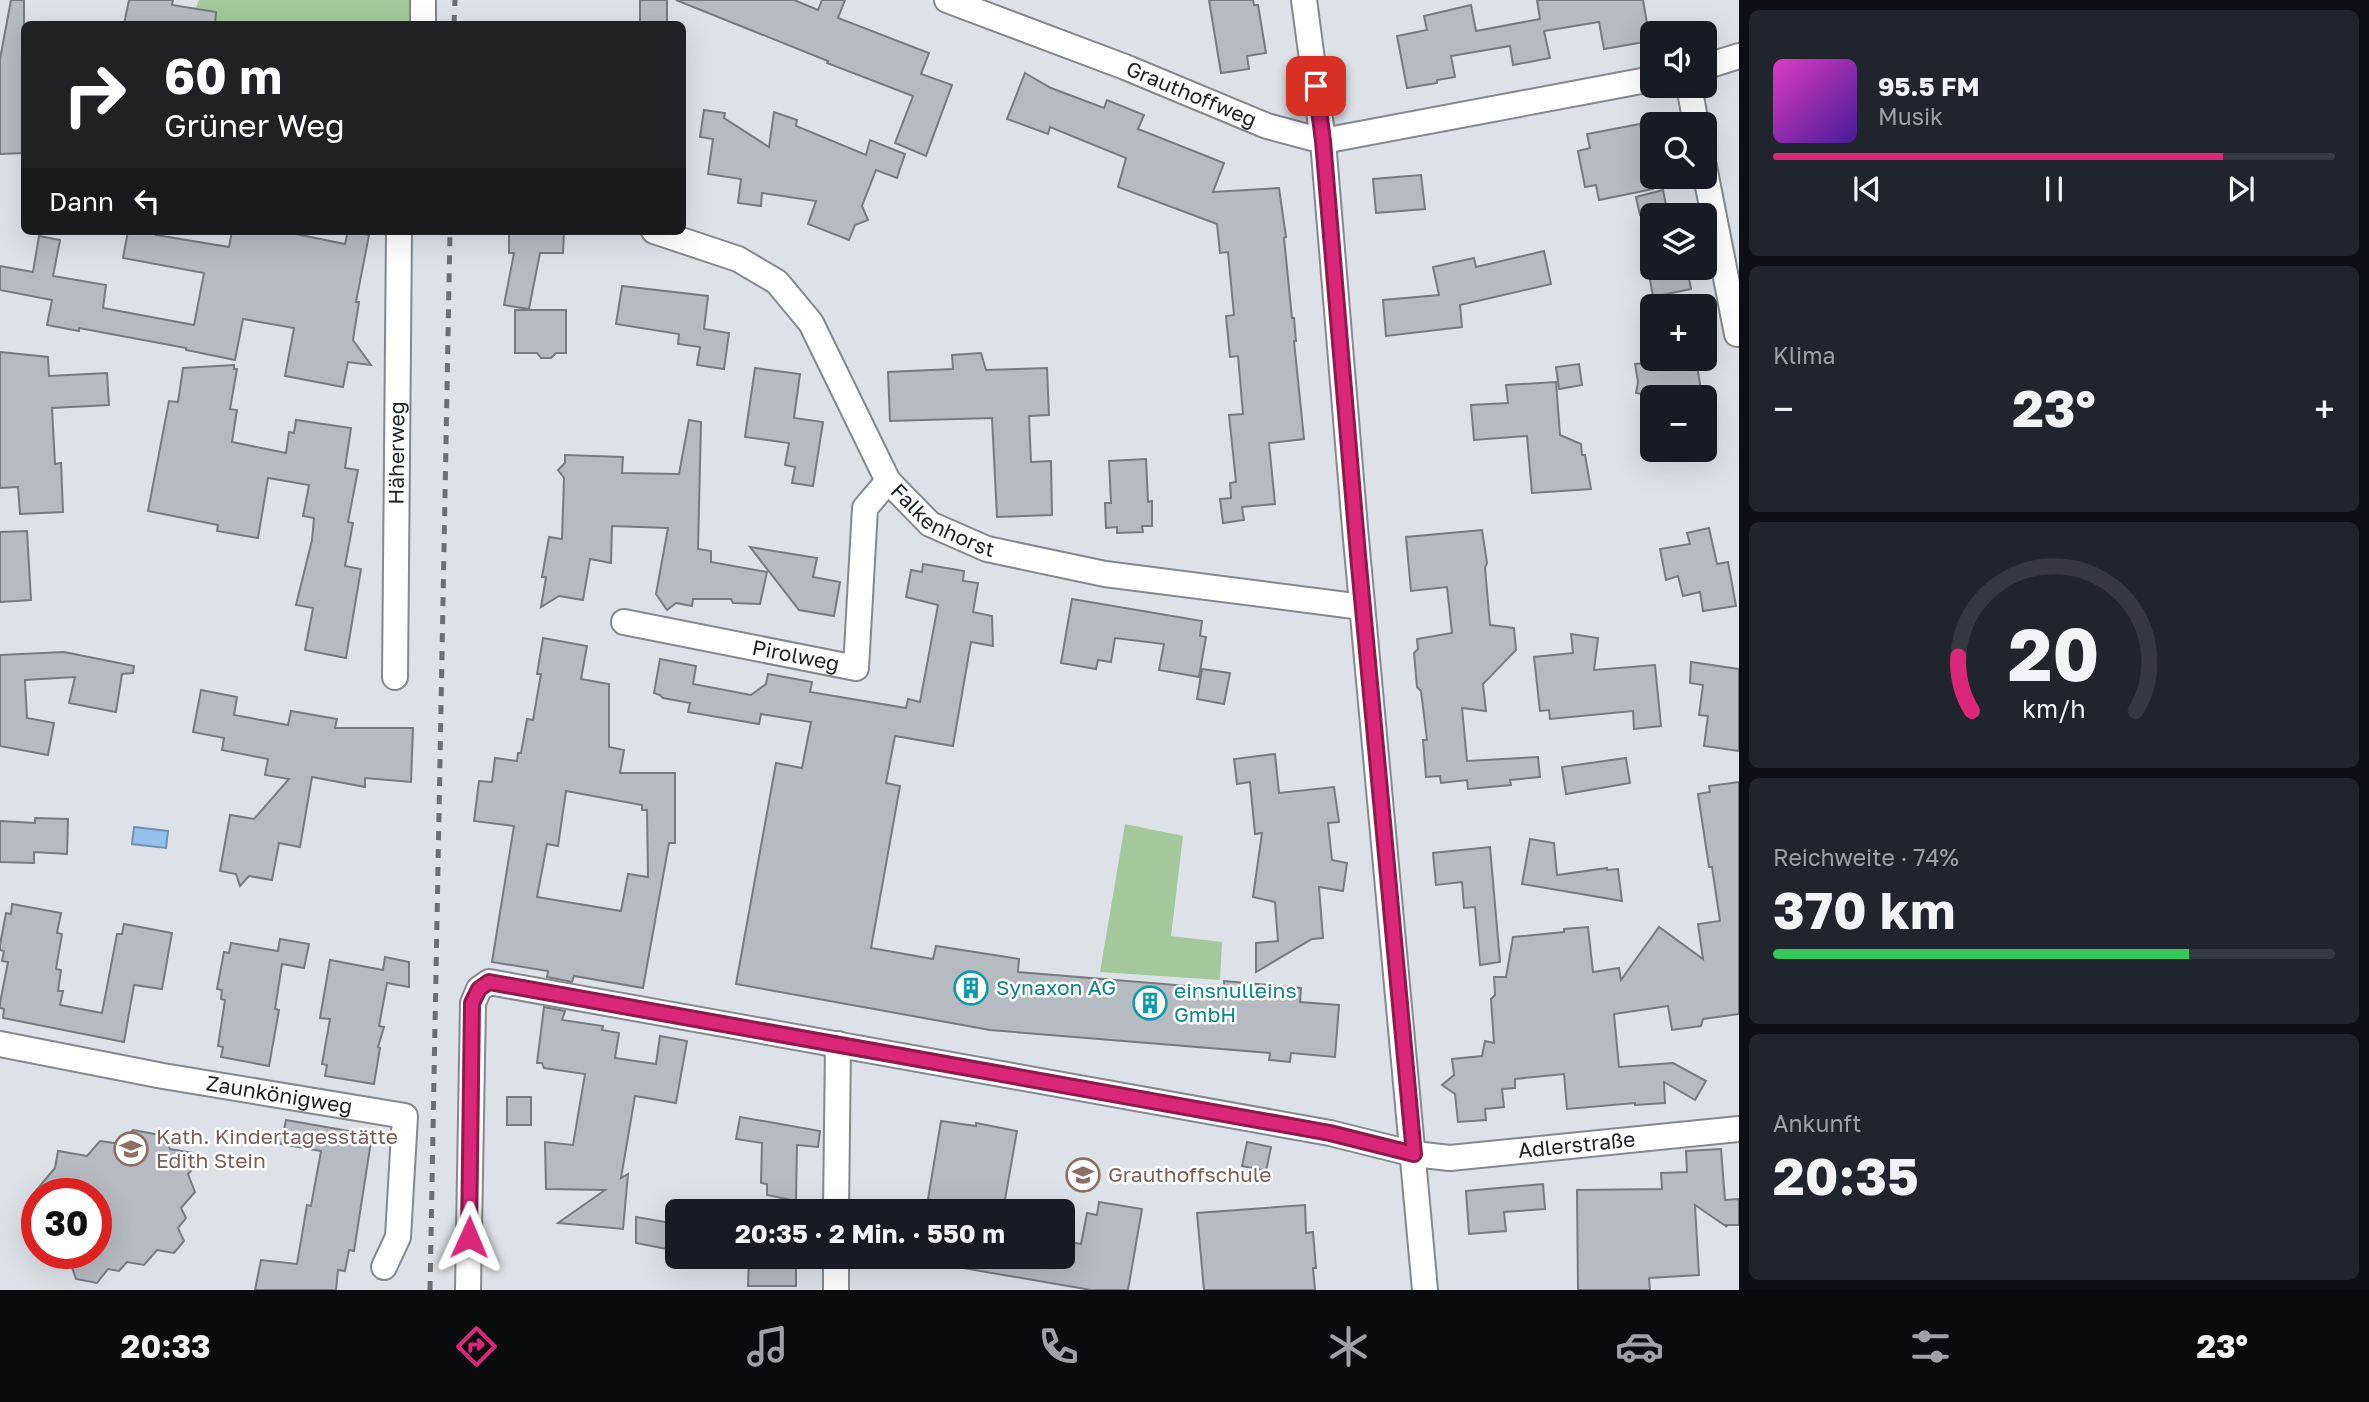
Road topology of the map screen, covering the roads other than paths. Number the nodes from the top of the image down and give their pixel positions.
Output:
1 (424, 0) edge
2 (947, 0) edge
3 (1304, 0) edge
4 (423, 21) edge
5 (1739, 56) edge
6 (1717, 63) edge
7 (1640, 81) edge
8 (1323, 141) junction
9 (1709, 189) edge
10 (399, 235) edge
11 (666, 235) edge
12 (1737, 334) dead end
13 (888, 481) junction
14 (1363, 607) junction
15 (624, 622) dead end
16 (394, 677) dead end
17 (0, 1044) edge
18 (838, 1044) junction
19 (1739, 1129) edge
20 (1414, 1154) junction
21 (836, 1199) edge
22 (384, 1267) dead end
23 (836, 1269) edge
24 (468, 1290) edge
25 (835, 1290) edge
26 (1425, 1290) edge

1 - 4 street
2 - 8 street, Grauthoffweg
3 - 8 street
5 - 6 street
7 - 8 street, Grauthoffweg
8 - 14 street
9 - 12 street
10 - 16 street, Häherweg
11 - 13 street, Falkenhorst
13 - 14 street, Falkenhorst
13 - 15 street, Pirolweg
14 - 20 street
17 - 22 street, Zaunkönigweg
18 - 20 street, Adlerstraße
18 - 21 street
18 - 24 street, Adlerstraße
19 - 20 street, Adlerstraße
20 - 26 street
23 - 25 street

